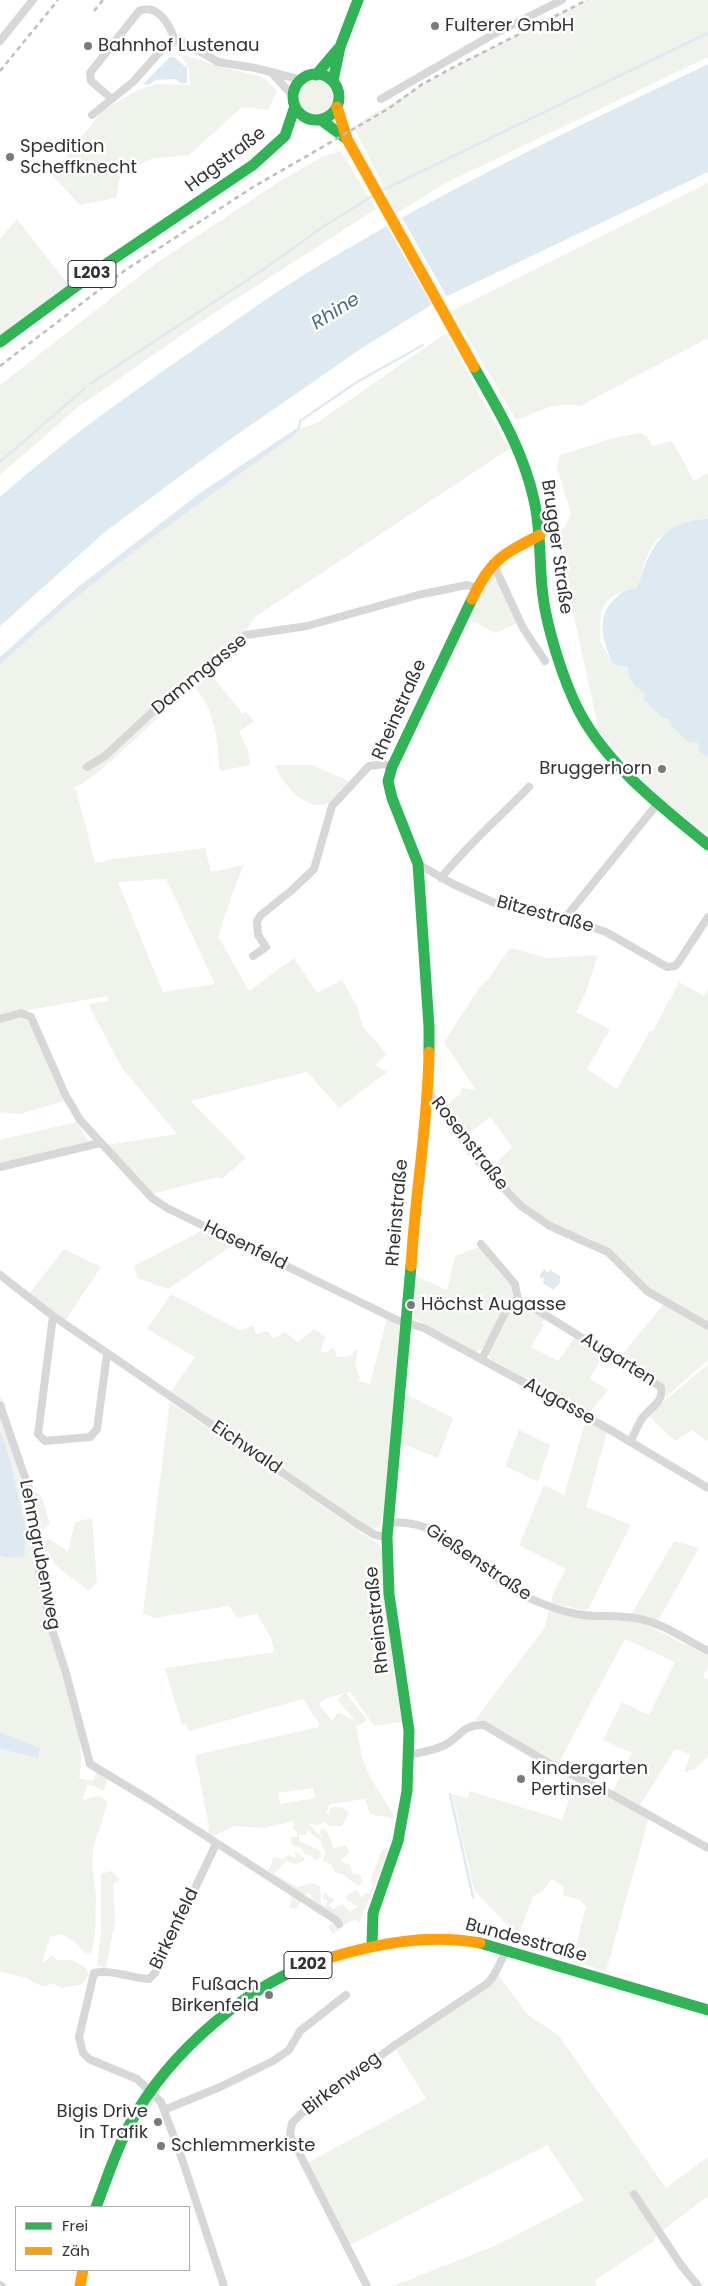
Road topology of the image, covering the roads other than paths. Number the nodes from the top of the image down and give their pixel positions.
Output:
1 (33, 0) edge
2 (358, 0) edge
3 (562, 0) edge
4 (0, 41) edge
5 (175, 41) junction
6 (340, 47) junction
7 (270, 72) junction
8 (316, 75) junction
9 (302, 80) junction
10 (333, 81) junction
11 (112, 98) junction
12 (381, 99) dead end
13 (294, 101) junction
14 (337, 106) junction
15 (92, 115) dead end
16 (315, 120) junction
17 (285, 136) junction
18 (347, 139) junction
19 (0, 342) edge
20 (540, 535) junction
21 (493, 563) junction
22 (476, 588) junction
23 (545, 661) dead end
24 (87, 767) dead end
25 (392, 767) junction
26 (529, 787) dead end
27 (658, 803) junction
28 (708, 845) edge
29 (418, 864) junction
30 (441, 878) junction
31 (708, 917) edge
32 (565, 918) junction
33 (253, 956) dead end
34 (0, 1019) edge
35 (428, 1092) junction
36 (100, 1143) junction
37 (0, 1167) edge
38 (481, 1244) dead end
39 (0, 1275) edge
40 (518, 1300) junction
41 (53, 1316) junction
42 (407, 1322) junction
43 (708, 1326) edge
44 (107, 1354) junction
45 (482, 1359) junction
46 (0, 1405) edge
47 (630, 1442) junction
48 (708, 1488) edge
49 (389, 1523) junction
50 (387, 1537) junction
51 (708, 1651) edge
52 (409, 1754) junction
53 (216, 1844) junction
54 (708, 1848) edge
55 (339, 1924) dead end
56 (372, 1945) junction
57 (506, 1951) junction
58 (346, 1994) dead end
59 (708, 2010) edge
60 (150, 2092) junction
61 (164, 2110) junction
62 (634, 2194) dead end
63 (96, 2206) edge
64 (82, 2271) edge
65 (80, 2286) edge
66 (224, 2286) edge
67 (368, 2286) edge
68 (698, 2286) edge

1 - 4 street
2 - 6 main road
3 - 12 street
5 - 7 street
5 - 11 street
5 - 11 street
6 - 8 main road
6 - 10 main road
7 - 9 street
7 - 13 street
8 - 9 main road
8 - 10 main road
9 - 13 main road, Hagstraße / L203
10 - 14 main road
11 - 15 street
13 - 16 main road
13 - 17 main road, Hagstraße / L203
14 - 16 main road, Hagstraße / L203
14 - 18 main road
16 - 17 main road, Hagstraße / L203
16 - 18 main road
17 - 19 main road, Hagstraße / L203
18 - 20 main road, Brugger Straße
20 - 21 main road, Rheinstraße
20 - 27 main road, Brugger Straße
21 - 22 main road, Rheinstraße
21 - 23 street
22 - 24 street, Dammgasse
22 - 25 main road, Rheinstraße
25 - 29 main road, Rheinstraße
25 - 33 street
26 - 30 street
27 - 28 main road, Brugger Straße
27 - 32 street
29 - 30 street, Bitzestraße
29 - 35 main road, Rheinstraße
30 - 32 street, Bitzestraße
31 - 32 street, Bitzestraße
34 - 36 street, Hasenfeld
35 - 42 main road, Rheinstraße
35 - 43 street, Rosenstraße
36 - 37 street
36 - 42 street, Hasenfeld
38 - 40 street
39 - 41 street, Eichwald
40 - 45 street
40 - 47 street, Augarten
41 - 44 street, Eichwald
41 - 44 street
42 - 45 street, Augasse
42 - 49 main road, Rheinstraße
44 - 50 street, Eichwald
45 - 47 street, Augasse
46 - 53 street, Lehmgrubenweg
47 - 48 street, Augasse
49 - 50 main road, Rheinstraße
49 - 51 street, Gießenstraße
50 - 52 main road, Rheinstraße
52 - 54 street
52 - 56 main road, Rheinstraße
53 - 55 street
53 - 60 street, Birkenfeld
56 - 57 main road, Bundesstraße / L202
56 - 60 main road, Bundesstraße / L202
57 - 59 main road, Bundesstraße / L202
57 - 67 street, Birkenweg
58 - 61 street
60 - 61 street
60 - 63 main road, Bundesstraße / L202
61 - 66 street
62 - 68 street
64 - 65 main road

